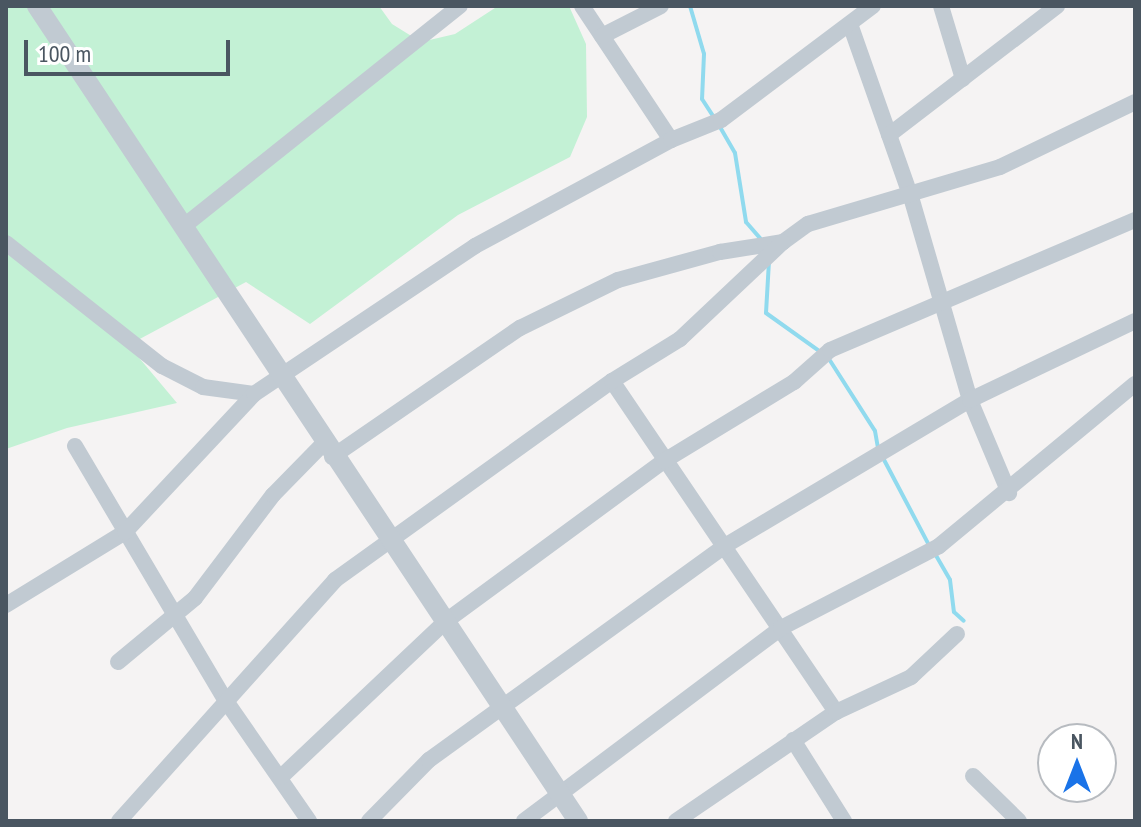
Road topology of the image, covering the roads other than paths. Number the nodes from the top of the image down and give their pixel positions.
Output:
1 (37, 6) edge
2 (460, 6) edge
3 (582, 6) edge
4 (661, 6) edge
5 (873, 6) edge
6 (941, 6) edge
7 (1057, 6) edge
8 (850, 24) junction
9 (602, 36) junction
10 (963, 79) junction
11 (1135, 102) edge
12 (889, 135) junction
13 (671, 140) junction
14 (911, 197) junction
15 (1135, 220) edge
16 (184, 226) junction
17 (783, 242) junction
18 (6, 243) edge
19 (940, 300) junction
20 (1135, 321) edge
21 (284, 376) junction
22 (612, 381) junction
23 (1135, 384) edge
24 (254, 394) junction
25 (970, 400) junction
26 (75, 446) dead end
27 (328, 450) junction
28 (664, 461) junction
29 (1009, 493) junction
30 (125, 532) junction
31 (388, 539) junction
32 (723, 547) junction
33 (6, 605) edge
34 (175, 617) junction
35 (446, 621) junction
36 (781, 628) junction
37 (957, 634) dead end
38 (118, 662) dead end
39 (226, 701) junction
40 (504, 709) junction
41 (836, 712) junction
42 (793, 740) junction
43 (973, 776) dead end
44 (281, 777) junction
45 (556, 793) junction
46 (119, 821) edge
47 (309, 821) edge
48 (369, 821) edge
49 (524, 821) edge
50 (578, 821) edge
51 (676, 821) edge
52 (844, 821) edge
53 (1019, 821) edge

1 - 16 street
2 - 16 street
3 - 9 street
4 - 9 street
5 - 8 street
6 - 10 street
7 - 10 street
8 - 12 street
8 - 13 street
9 - 13 street
10 - 12 street
11 - 14 street
12 - 14 street
13 - 21 street
14 - 17 street
14 - 19 street
15 - 19 street
16 - 21 street
17 - 22 street
17 - 27 street
18 - 24 street
19 - 25 street
19 - 28 street
20 - 25 street
21 - 24 street
21 - 27 street
22 - 28 street
22 - 31 street
23 - 29 street
24 - 30 street
25 - 29 street
25 - 32 street
26 - 30 street
27 - 31 street
27 - 34 street
28 - 32 street
28 - 35 street
29 - 36 street
30 - 33 street
30 - 34 street
31 - 35 street
31 - 39 street
32 - 36 street
32 - 40 street
34 - 38 street
34 - 39 street
35 - 40 street
35 - 44 street
36 - 41 street
36 - 45 street
37 - 41 street
39 - 44 street
39 - 46 street
40 - 45 street
40 - 48 street
41 - 42 street
42 - 51 street
42 - 52 street
43 - 53 street
44 - 47 street
45 - 49 street
45 - 50 street

